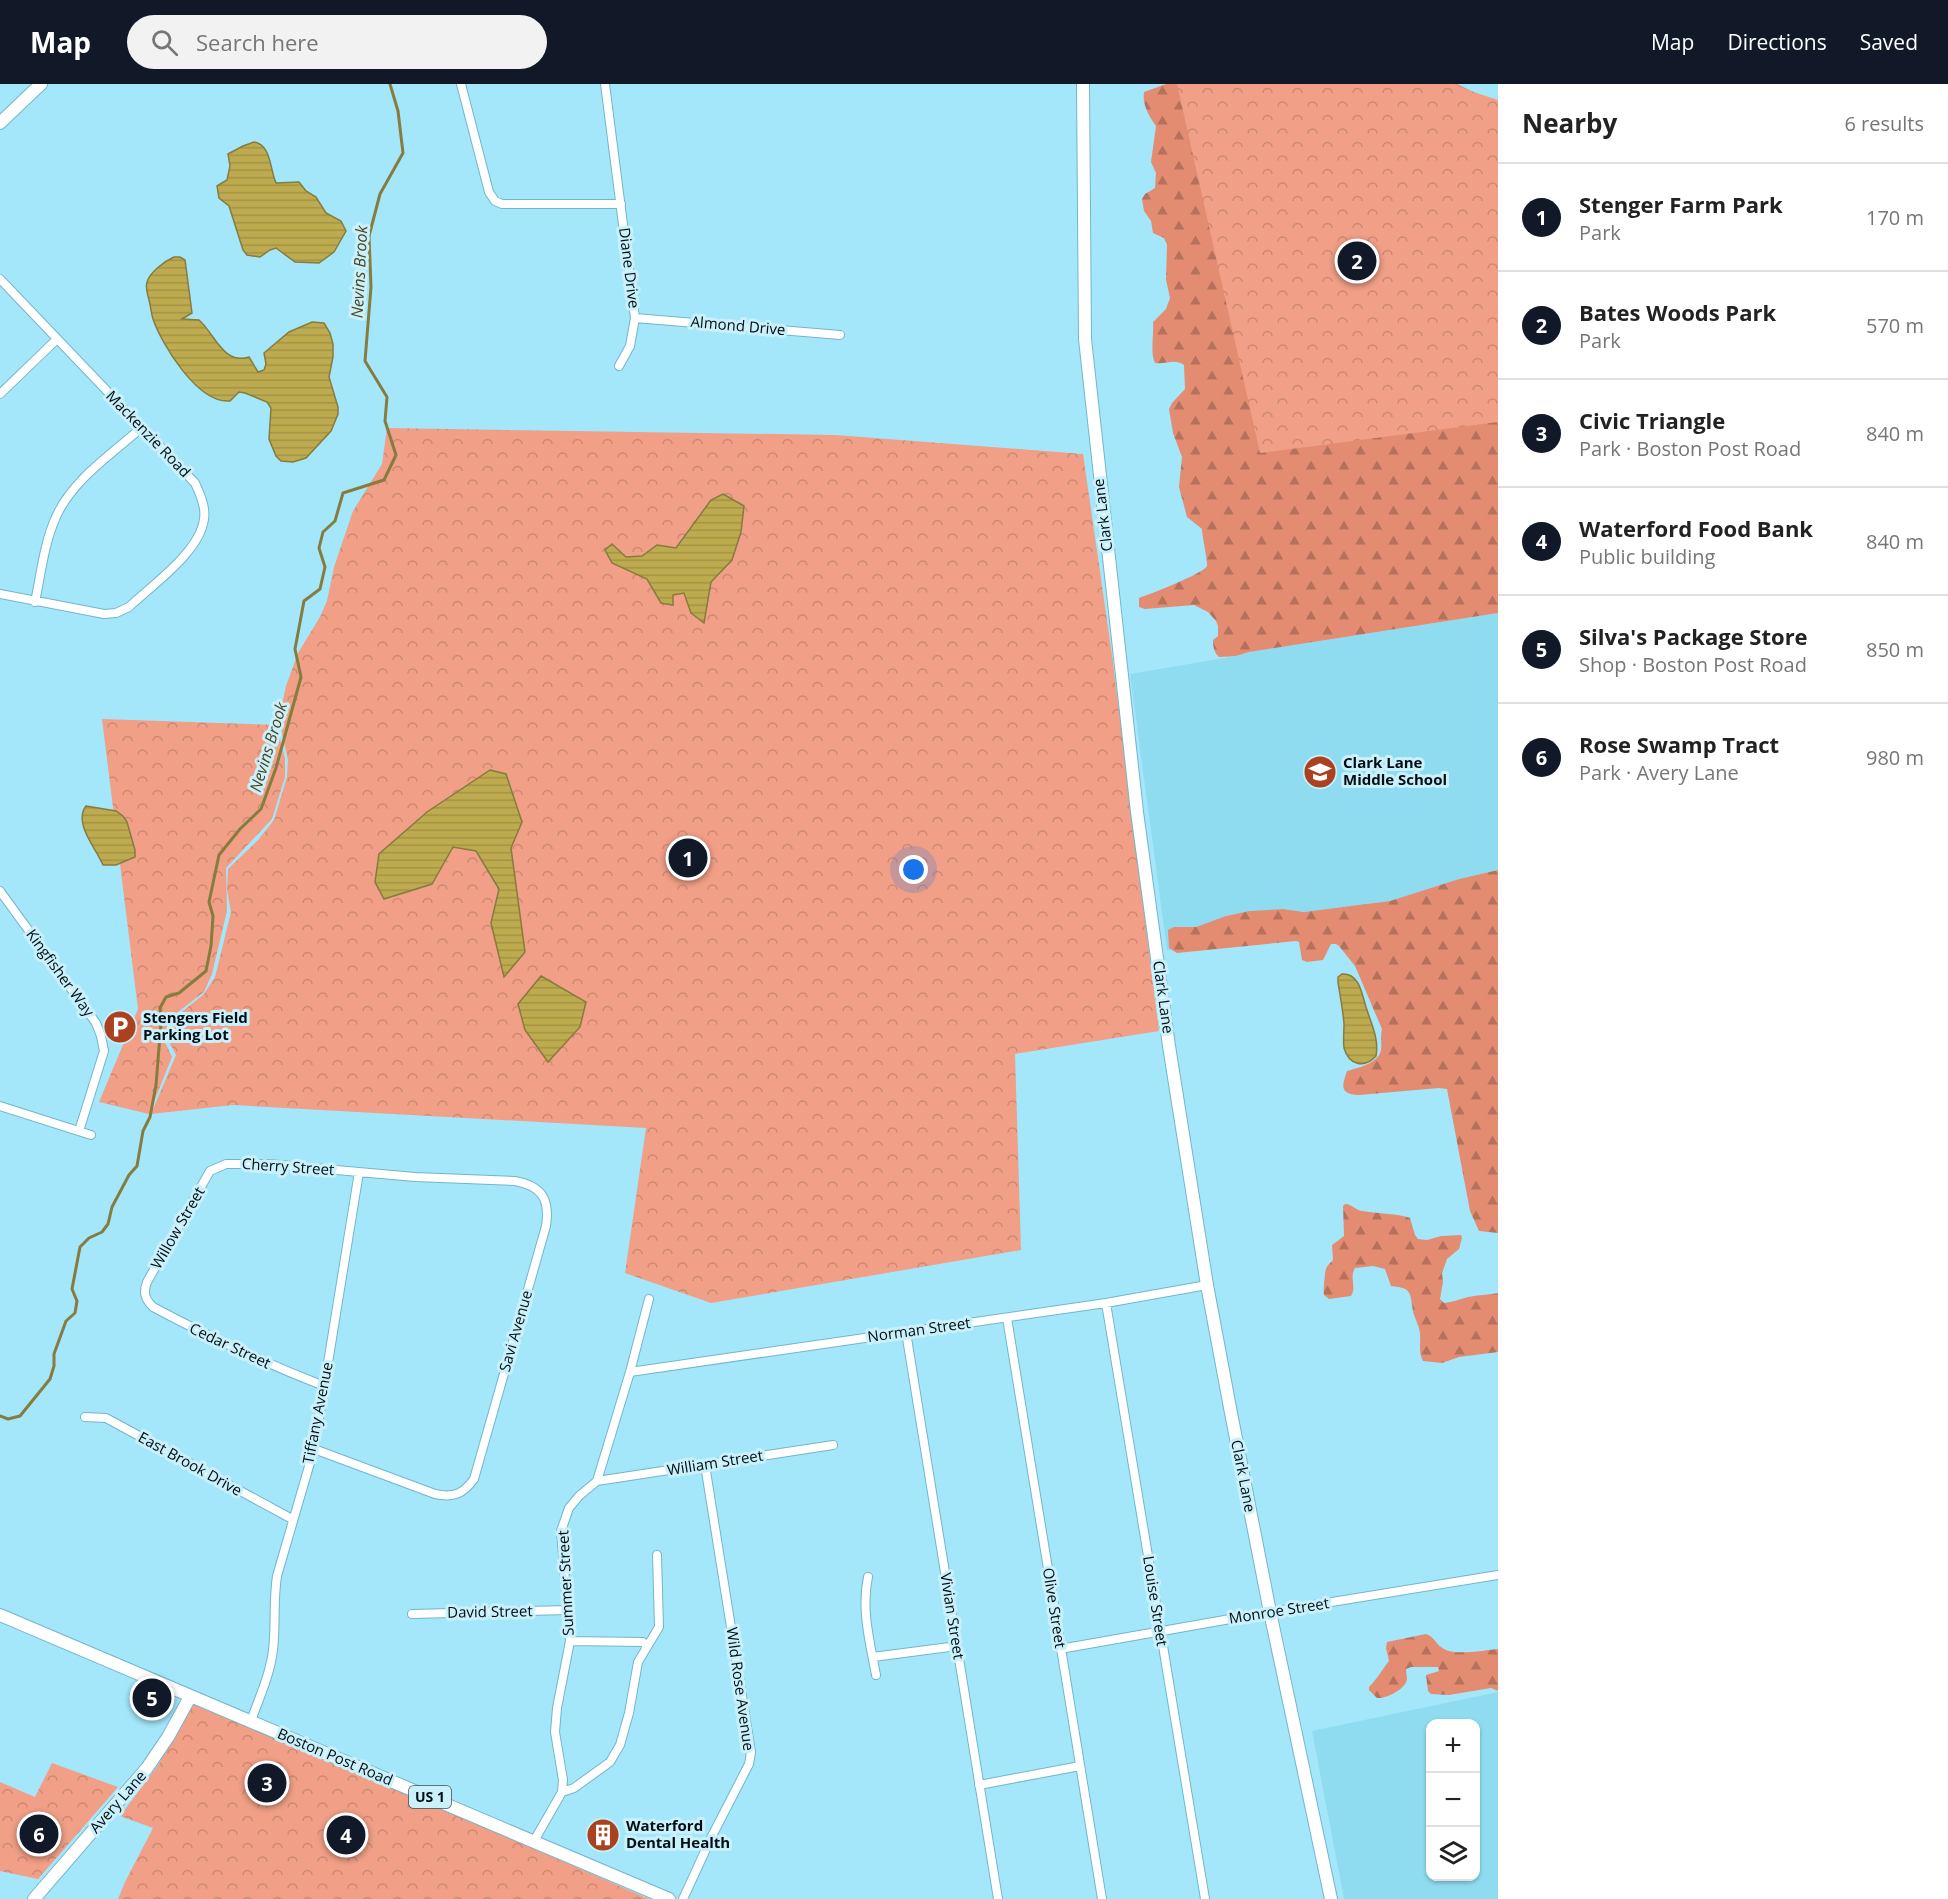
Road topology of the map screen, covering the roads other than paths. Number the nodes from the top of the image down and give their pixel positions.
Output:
1 (41, 84) edge
2 (460, 84) edge
3 (605, 84) edge
4 (1083, 84) edge
5 (0, 123) edge
6 (621, 204) junction
7 (0, 279) edge
8 (635, 318) junction
9 (840, 335) dead end
10 (57, 339) junction
11 (619, 366) dead end
12 (0, 394) edge
13 (141, 428) junction
14 (0, 594) edge
15 (35, 602) junction
16 (0, 891) edge
17 (0, 1106) edge
18 (79, 1131) junction
19 (91, 1135) dead end
20 (218, 1166) joint
21 (359, 1172) junction
22 (1207, 1285) junction
23 (144, 1295) joint
24 (648, 1299) dead end
25 (1106, 1303) junction
26 (1006, 1318) junction
27 (906, 1332) junction
28 (630, 1372) junction
29 (324, 1386) junction
30 (85, 1417) dead end
31 (833, 1446) dead end
32 (314, 1449) junction
33 (705, 1464) junction
34 (597, 1481) junction
35 (292, 1519) junction
36 (657, 1555) dead end
37 (1498, 1575) edge
38 (868, 1577) dead end
39 (568, 1610) junction
40 (1270, 1612) junction
41 (412, 1614) dead end
42 (0, 1615) edge
43 (1160, 1631) junction
44 (570, 1641) junction
45 (647, 1646) junction
46 (957, 1646) junction
47 (1060, 1648) junction
48 (873, 1657) junction
49 (876, 1675) dead end
50 (190, 1696) junction
51 (251, 1721) junction
52 (1080, 1766) junction
53 (979, 1785) junction
54 (562, 1792) junction
55 (534, 1841) junction
56 (34, 1899) edge
57 (669, 1899) edge
58 (683, 1899) edge
59 (998, 1899) edge
60 (1102, 1899) edge
61 (1205, 1899) edge
62 (1331, 1899) edge

1 - 5 main road
2 - 6 street
3 - 6 street, Diane Drive
4 - 22 main road, Clark Lane
6 - 8 street, Diane Drive
7 - 10 street, Mackenzie Road
8 - 9 street, Almond Drive
8 - 11 street, Diane Drive
10 - 12 street
10 - 13 street, Mackenzie Road
13 - 15 street
13 - 15 street, Mackenzie Road
14 - 15 street, Mackenzie Road
16 - 18 street, Kingfisher Way
17 - 18 street
18 - 19 street
20 - 21 street, Cherry Street
20 - 23 street, Willow Street
21 - 29 street, Tiffany Avenue
21 - 32 street, Savi Avenue
22 - 25 street, Norman Street
22 - 40 main road, Clark Lane
23 - 29 street, Cedar Street
24 - 28 street
25 - 26 street, Norman Street
25 - 43 street, Louise Street
26 - 27 street, Norman Street
26 - 47 street, Olive Street
27 - 28 street, Norman Street
27 - 46 street, Vivian Street
28 - 34 street
29 - 32 street, Tiffany Avenue
30 - 35 street, East Brook Drive
31 - 33 street, William Street
32 - 35 street, Tiffany Avenue
33 - 34 street, William Street
33 - 58 street, Wild Rose Avenue
34 - 39 street, Summer Street
35 - 51 street, Tiffany Avenue
36 - 45 street
37 - 40 street, Monroe Street
38 - 48 street
39 - 41 street, David Street
39 - 44 street, Summer Street
40 - 43 street, Monroe Street
40 - 62 main road, Clark Lane
42 - 50 main road, Boston Post Road / US 1
43 - 47 street, Monroe Street
43 - 61 street, Louise Street
44 - 45 street
44 - 54 street, Summer Street
45 - 54 street
46 - 48 street
46 - 53 street, Vivian Street
47 - 52 street, Olive Street
48 - 49 street
50 - 51 main road, Boston Post Road / US 1
50 - 56 main road, Avery Lane
51 - 55 main road, Boston Post Road / US 1
52 - 53 street
52 - 60 street, Olive Street
53 - 59 street, Vivian Street
54 - 55 street
55 - 57 main road, Boston Post Road / US 1

